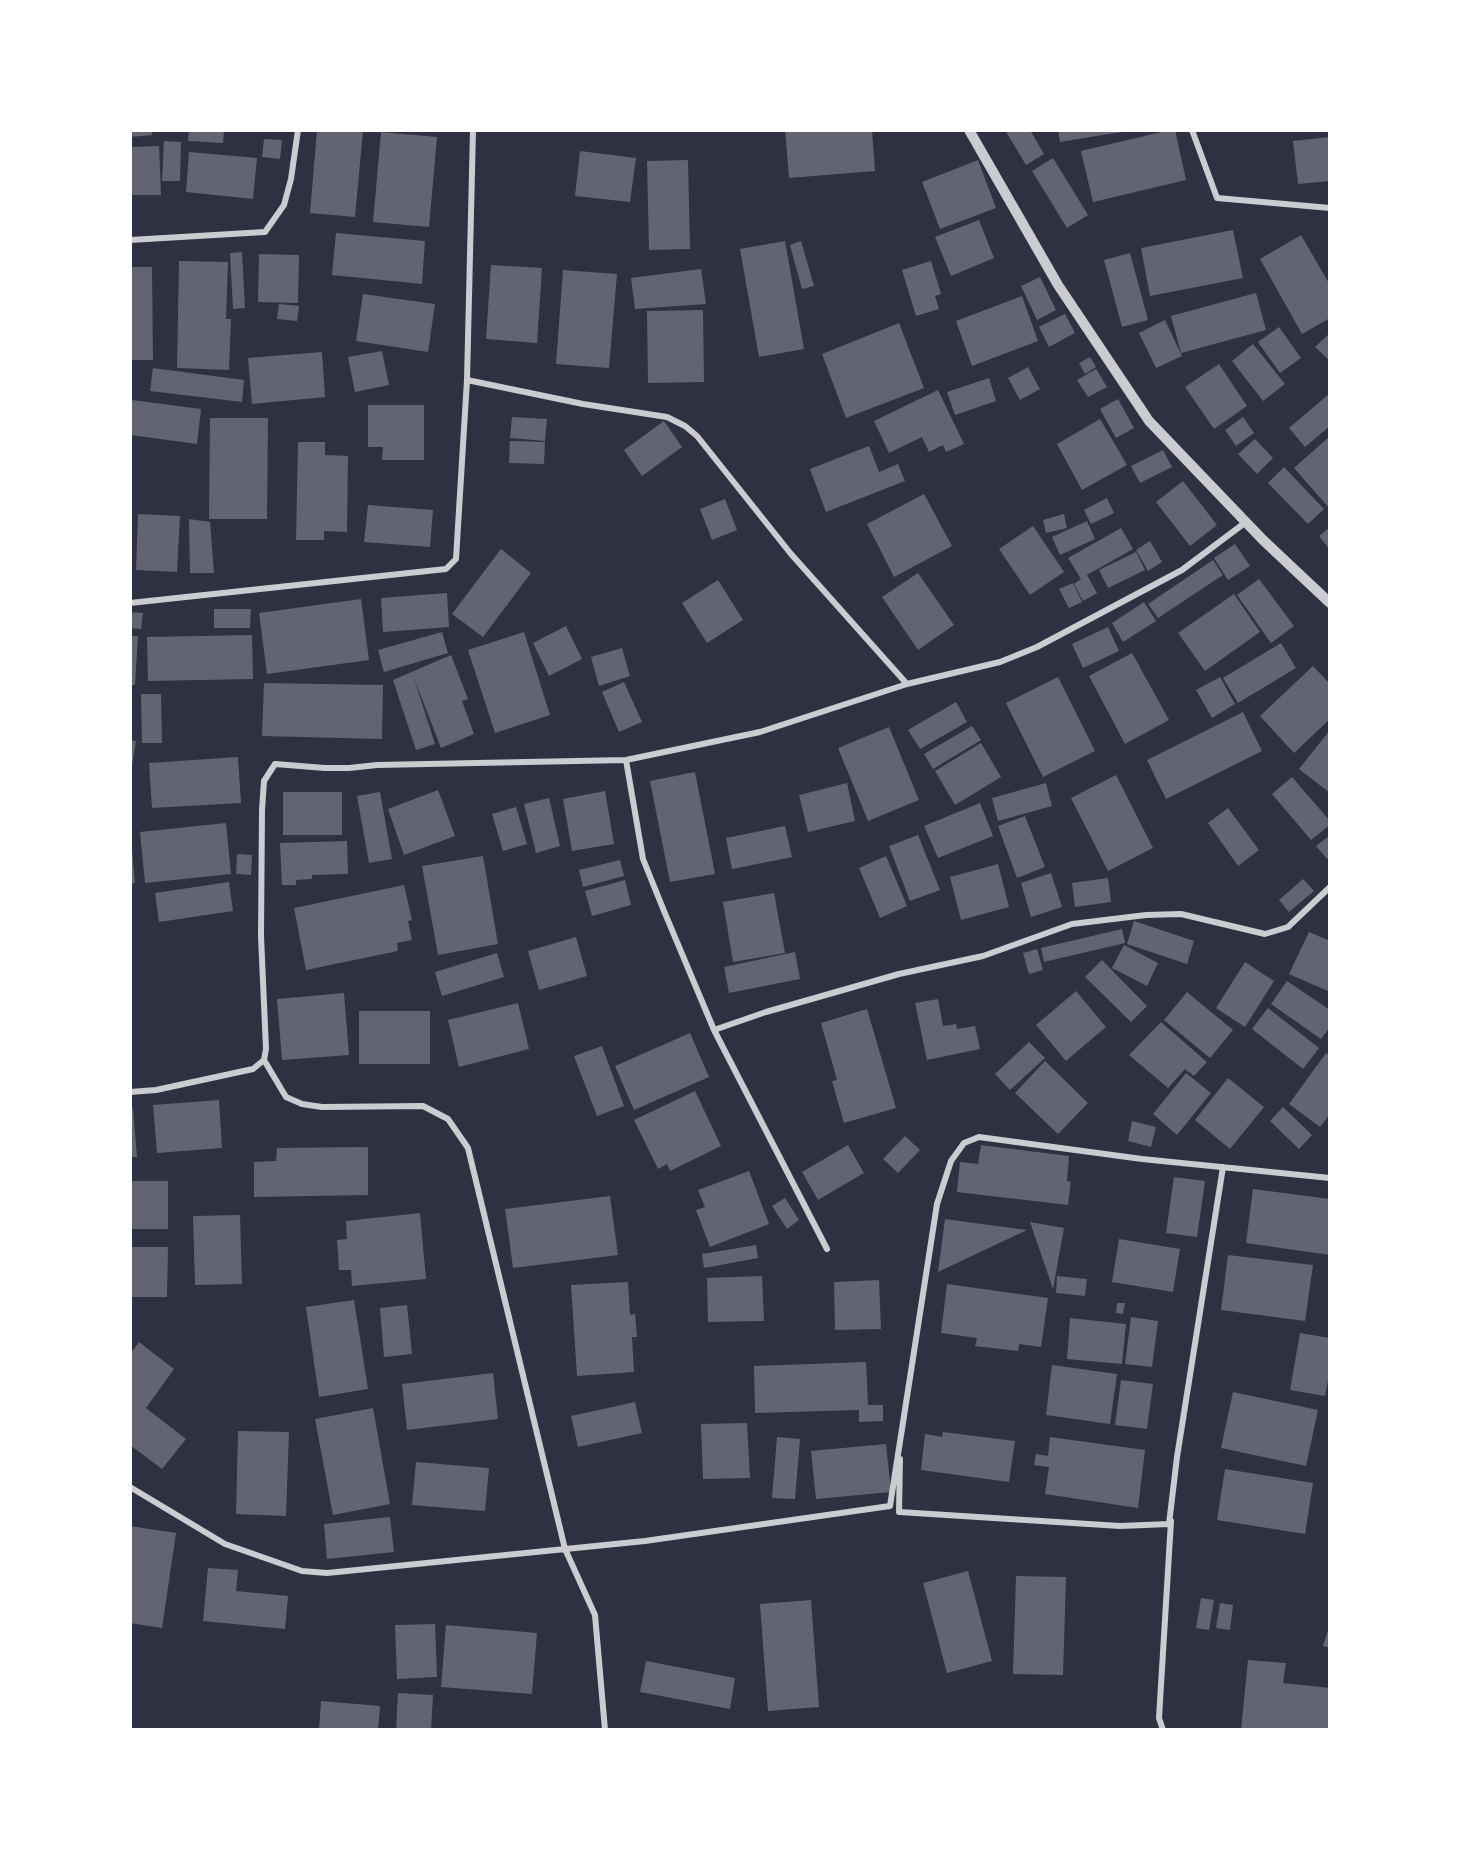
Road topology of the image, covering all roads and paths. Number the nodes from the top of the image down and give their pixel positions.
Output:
1 (298, 130) edge
2 (473, 130) edge
3 (969, 130) edge
4 (1192, 130) edge
5 (1329, 208) edge
6 (130, 240) edge
7 (467, 380) junction
8 (1246, 522) junction
9 (130, 603) edge
10 (1329, 603) edge
11 (908, 684) junction
12 (626, 759) junction
13 (1329, 887) edge
14 (714, 1030) junction
15 (264, 1060) junction
16 (130, 1092) edge
17 (1222, 1167) junction
18 (1329, 1178) edge
19 (827, 1249) dead end
20 (901, 1435) junction
21 (1174, 1482) junction
22 (130, 1487) edge
23 (565, 1549) junction
24 (605, 1730) edge
25 (1163, 1730) edge

1 - 6 street
2 - 7 street
3 - 8 street
4 - 5 street
7 - 9 street
7 - 11 street
8 - 10 street
8 - 11 street
11 - 12 street
12 - 14 street
12 - 15 street
13 - 14 street
14 - 19 street
15 - 16 street
15 - 23 street
17 - 18 street
17 - 20 street
17 - 21 street
20 - 21 street
20 - 23 street
21 - 25 street
22 - 23 street
23 - 24 street

